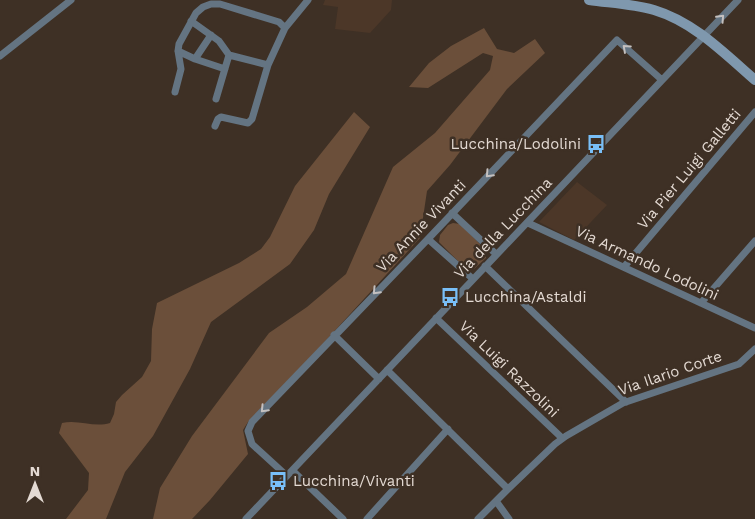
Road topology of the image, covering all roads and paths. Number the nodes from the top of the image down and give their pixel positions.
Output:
1 (71, 0) edge
2 (308, 0) edge
3 (590, 0) edge
4 (738, 0) edge
5 (192, 21) junction
6 (284, 28) junction
7 (211, 35) junction
8 (704, 36) junction
9 (178, 51) junction
10 (228, 54) junction
11 (0, 56) edge
12 (195, 59) junction
13 (268, 65) junction
14 (224, 69) junction
15 (662, 80) junction
16 (755, 80) edge
17 (175, 92) dead end
18 (216, 99) dead end
19 (755, 112) edge
20 (215, 126) dead end
21 (452, 213) junction
22 (528, 223) junction
23 (428, 239) junction
24 (755, 241) edge
25 (496, 254) junction
26 (485, 266) junction
27 (624, 267) junction
28 (473, 279) junction
29 (700, 303) junction
30 (436, 318) junction
31 (755, 328) edge
32 (334, 335) junction
33 (755, 349) edge
34 (387, 370) junction
35 (379, 379) junction
36 (626, 402) junction
37 (448, 429) junction
38 (562, 438) junction
39 (290, 474) junction
40 (508, 488) junction
41 (496, 501) junction
42 (246, 519) edge
43 (343, 519) edge
44 (367, 519) edge
45 (478, 519) edge
46 (509, 519) edge

1 - 11 street
2 - 6 street
3 - 8 street
8 -> 4 street, Via della Lucchina
5 - 6 street
5 - 7 street
5 - 9 street
6 - 13 street
7 - 10 street
7 - 12 street
8 - 15 street, Via della Lucchina
8 - 16 street
9 - 12 street
9 - 17 street
10 - 13 street
10 - 14 street
12 - 14 street
13 - 20 street
14 - 18 street
15 -> 21 street, Via Annie Vivanti
15 - 22 street, Via della Lucchina
19 - 27 street, Via Pier Luigi Galletti
21 - 23 street, Via Annie Vivanti
21 - 25 street
22 - 25 street, Via della Lucchina
22 - 27 street, Via Armando Lodolini
23 - 28 street
23 -> 32 street, Via Annie Vivanti
24 - 29 street
25 - 26 street, Via della Lucchina
26 - 28 street, Via della Lucchina
26 - 36 street
27 - 29 street, Via Armando Lodolini
28 - 30 street, Via della Lucchina
29 - 31 street, Via Armando Lodolini
30 - 34 street, Via della Lucchina
30 - 38 street, Via Luigi Razzolini
32 - 35 street
32 -> 39 street, Via Annie Vivanti
33 - 36 street, Via Ilario Corte
34 - 35 street, Via della Lucchina
34 - 37 street
35 - 39 street, Via della Lucchina
36 - 38 street, Via Ilario Corte
37 - 40 street
37 - 44 street
38 - 40 street, Via Ilario Corte
39 - 42 street, Via della Lucchina
39 - 43 street
40 - 41 street, Via Ilario Corte
41 - 45 street, Via Ilario Corte
41 - 46 street

